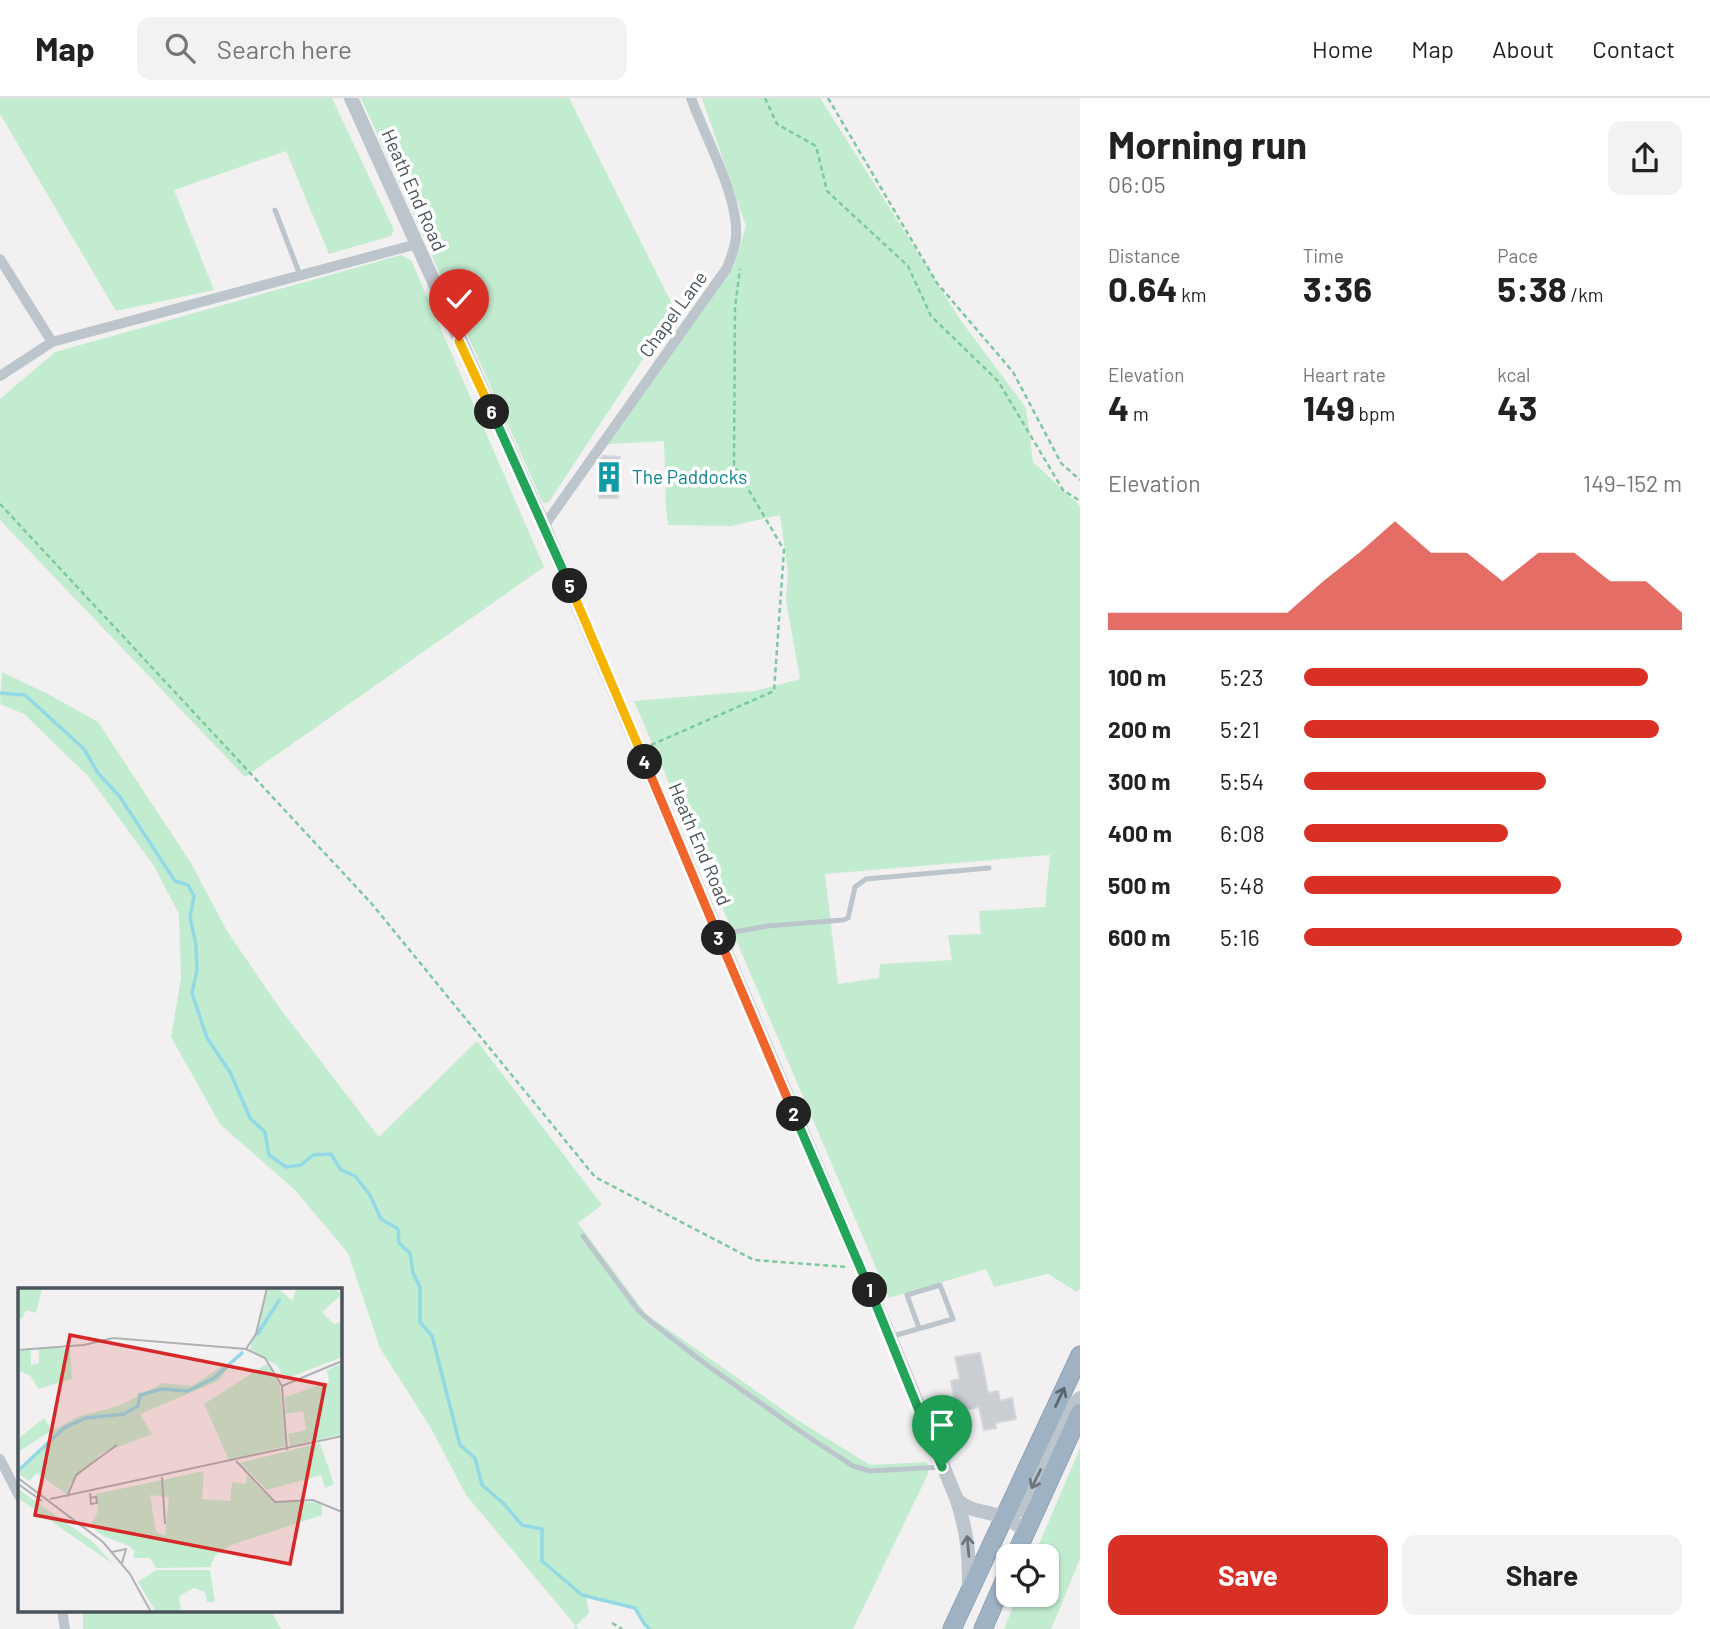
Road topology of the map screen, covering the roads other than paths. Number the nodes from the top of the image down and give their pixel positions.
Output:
1 (351, 98) edge
2 (691, 98) edge
3 (275, 210) dead end
4 (417, 244) junction
5 (0, 259) edge
6 (300, 275) junction
7 (52, 342) junction
8 (0, 376) edge
9 (544, 526) junction
10 (989, 868) dead end
11 (718, 934) junction
12 (583, 1236) dead end
13 (919, 1328) junction
14 (890, 1337) junction
15 (1080, 1355) edge
16 (1080, 1398) edge
17 (1080, 1413) edge
18 (0, 1459) edge
19 (942, 1467) junction
20 (18, 1494) edge
21 (957, 1500) junction
22 (1003, 1517) junction
23 (1026, 1531) junction
24 (1020, 1544) edge
25 (969, 1592) junction
26 (996, 1599) edge
27 (952, 1629) edge
28 (983, 1629) edge

1 - 4 street, Heath End Road
2 - 9 street, Chapel Lane
3 - 6 lane
4 - 6 street
4 - 9 street, Heath End Road
5 - 7 street
6 - 7 street
7 - 8 street
9 - 11 street, Heath End Road
10 - 11 lane
11 - 14 street, Heath End Road
12 - 19 lane
13 - 13 lane
13 - 14 lane
14 - 19 street, Heath End Road
22 -> 15 highway
16 -> 22 street
17 - 23 highway
18 - 20 street
19 - 21 street, Heath End Road
21 - 22 street
25 -> 21 street, Heath End Road
22 - 23 street
22 - 25 highway
23 - 24 highway
25 - 27 highway
26 - 28 highway

